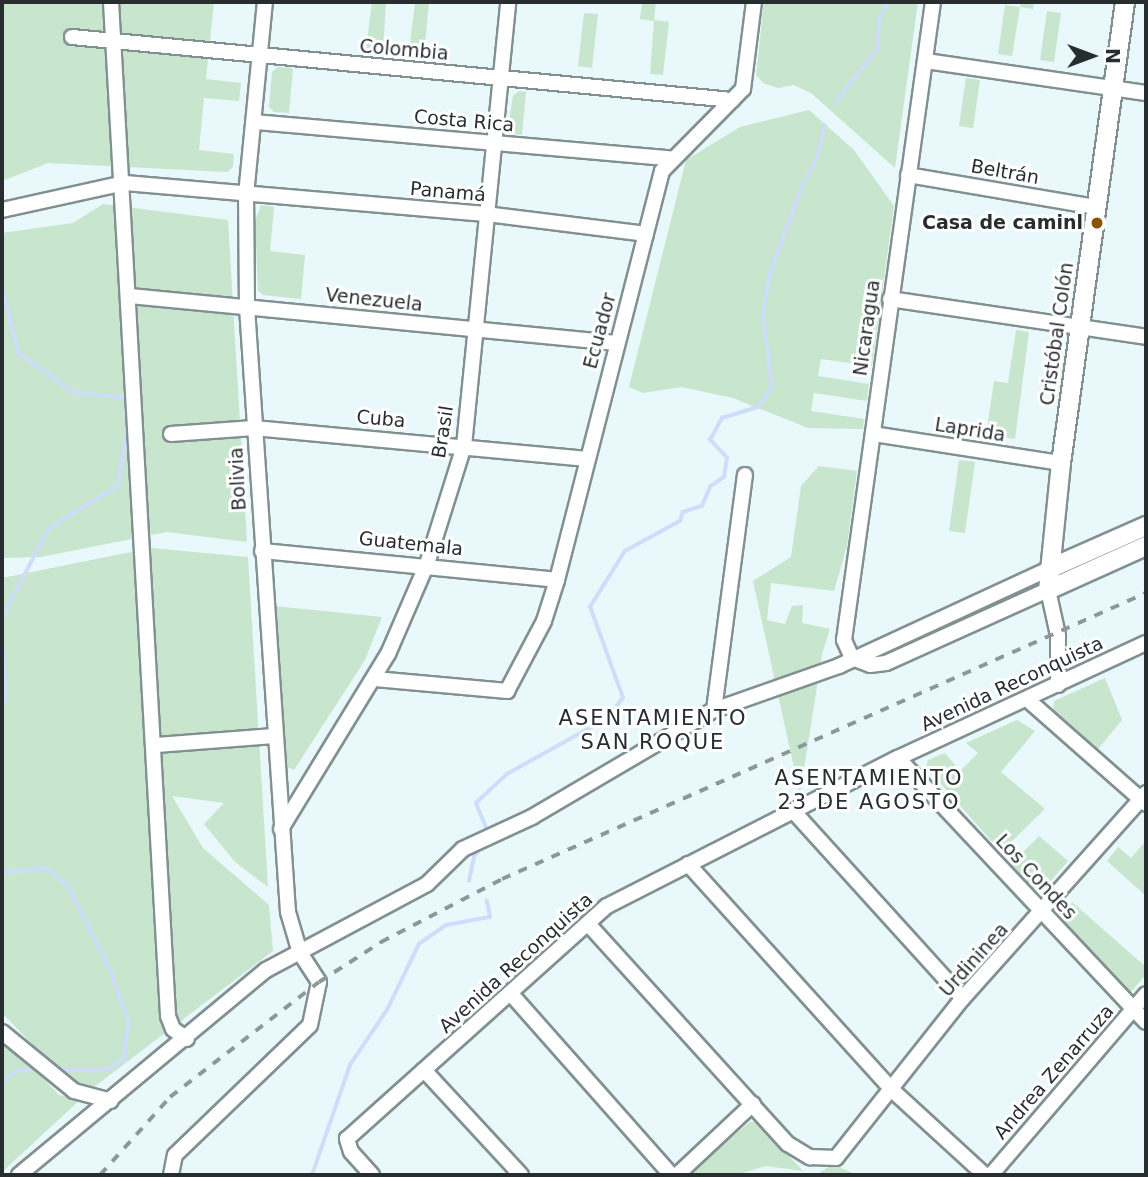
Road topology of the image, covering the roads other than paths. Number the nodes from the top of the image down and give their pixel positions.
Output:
1 (111, 2) edge
2 (265, 2) edge
3 (508, 2) edge
4 (754, 2) edge
5 (933, 2) edge
6 (1125, 2) edge
7 (72, 37) dead end
8 (114, 41) junction
9 (261, 57) junction
10 (926, 61) junction
11 (500, 78) junction
12 (1114, 89) junction
13 (1146, 93) edge
14 (733, 100) junction
15 (255, 122) junction
16 (492, 143) junction
17 (670, 158) junction
18 (908, 176) junction
19 (122, 184) junction
20 (246, 195) junction
21 (1096, 207) junction
22 (2, 210) edge
23 (486, 214) junction
24 (646, 234) junction
25 (130, 296) junction
26 (890, 299) junction
27 (247, 307) junction
28 (1080, 326) junction
29 (473, 330) junction
30 (1146, 337) edge
31 (615, 343) junction
32 (254, 428) junction
33 (171, 434) dead end
34 (873, 434) junction
35 (464, 446) junction
36 (588, 459) junction
37 (1061, 463) junction
38 (745, 475) dead end
39 (1146, 526) edge
40 (1146, 546) edge
41 (262, 551) junction
42 (427, 564) junction
43 (1051, 568) junction
44 (557, 580) junction
45 (1048, 590) junction
46 (1146, 643) edge
47 (852, 658) junction
48 (375, 679) junction
49 (1058, 685) junction
50 (1028, 700) junction
51 (714, 710) junction
52 (274, 736) junction
53 (157, 745) dead end
54 (898, 758) junction
55 (1145, 798) edge
56 (795, 813) junction
57 (281, 829) junction
58 (688, 864) junction
59 (1043, 912) junction
60 (590, 926) junction
61 (300, 953) junction
62 (1146, 994) edge
63 (512, 995) junction
64 (963, 998) junction
65 (1134, 1009) junction
66 (1146, 1023) edge
67 (2, 1032) edge
68 (187, 1039) junction
69 (424, 1070) junction
70 (891, 1089) junction
71 (111, 1101) junction
72 (753, 1104) junction
73 (19, 1175) edge
74 (171, 1175) edge
75 (372, 1175) edge
76 (521, 1175) edge
77 (671, 1175) edge
78 (677, 1175) edge
79 (985, 1175) edge
80 (991, 1175) edge

1 - 8 street
2 - 9 street, Bolivia
3 - 11 street, Brasil
4 - 14 street, Ecuador
5 - 10 street, Nicaragua
6 - 12 street, Cristóbal Colón
7 - 8 street, Colombia
8 - 9 street, Colombia
8 - 19 street
9 - 11 street, Colombia
9 - 15 street, Bolivia
10 - 12 street
10 - 18 street, Nicaragua
11 - 14 street, Colombia
11 - 16 street, Brasil
12 - 13 street
12 - 21 street, Cristóbal Colón
14 - 17 street, Ecuador
15 - 16 street, Costa Rica
15 - 20 street, Bolivia
16 - 17 street, Costa Rica
16 - 23 street, Brasil
17 - 24 street, Ecuador
18 - 21 street, Beltrán
18 - 26 street, Nicaragua
19 - 20 street, Panamá
19 - 22 street, Panamá
19 - 25 street
20 - 23 street, Panamá
20 - 27 street, Bolivia
21 - 28 street, Cristóbal Colón
23 - 24 street, Panamá
23 - 29 street, Brasil
24 - 31 street, Ecuador
25 - 27 street, Venezuela
25 - 68 street
26 - 28 street
26 - 34 street, Nicaragua
27 - 29 street, Venezuela
27 - 32 street, Bolivia
28 - 30 street
28 - 37 street, Cristóbal Colón
29 - 31 street, Venezuela
29 - 35 street, Brasil
31 - 36 street, Ecuador
32 - 33 street, Cuba
32 - 35 street, Cuba
32 - 41 street, Bolivia
34 - 37 street, Laprida
34 - 47 street, Nicaragua
35 - 36 street, Cuba
35 - 42 street, Brasil
36 - 44 street, Ecuador
37 - 43 street, Cristóbal Colón
38 - 51 street
39 - 43 street
40 - 45 street
41 - 42 street, Guatemala
41 - 52 street, Bolivia
42 - 44 street, Guatemala
42 - 48 street, Brasil
43 - 45 street, Cristóbal Colón
43 - 47 street
44 - 48 street, Ecuador
45 - 47 street
45 - 49 street
46 - 49 street, Avenida Reconquista
47 - 51 street
48 - 57 street, Brasil
49 - 50 street, Avenida Reconquista
50 - 54 street, Avenida Reconquista
50 - 55 street
51 - 61 street
52 - 53 street
52 - 57 street, Bolivia
54 - 56 street, Avenida Reconquista
54 - 59 street, Los Condes
55 - 59 street, Urdininea
56 - 58 street, Avenida Reconquista
56 - 64 street
57 - 61 street, Bolivia
58 - 60 street, Avenida Reconquista
58 - 70 street
59 - 64 street, Urdininea
59 - 65 street, Los Condes
60 - 63 street, Avenida Reconquista
60 - 72 street
61 - 68 street
61 - 74 street, Bolivia
62 - 65 street, Andrea Zenarruza
63 - 69 street, Avenida Reconquista
63 - 77 street
64 - 70 street, Urdininea
65 - 66 street, Los Condes
65 - 80 street, Andrea Zenarruza
67 - 71 street
68 - 71 street
69 - 75 street, Avenida Reconquista
69 - 76 street
70 - 72 street, Urdininea
70 - 79 street
71 - 73 street
72 - 78 street

